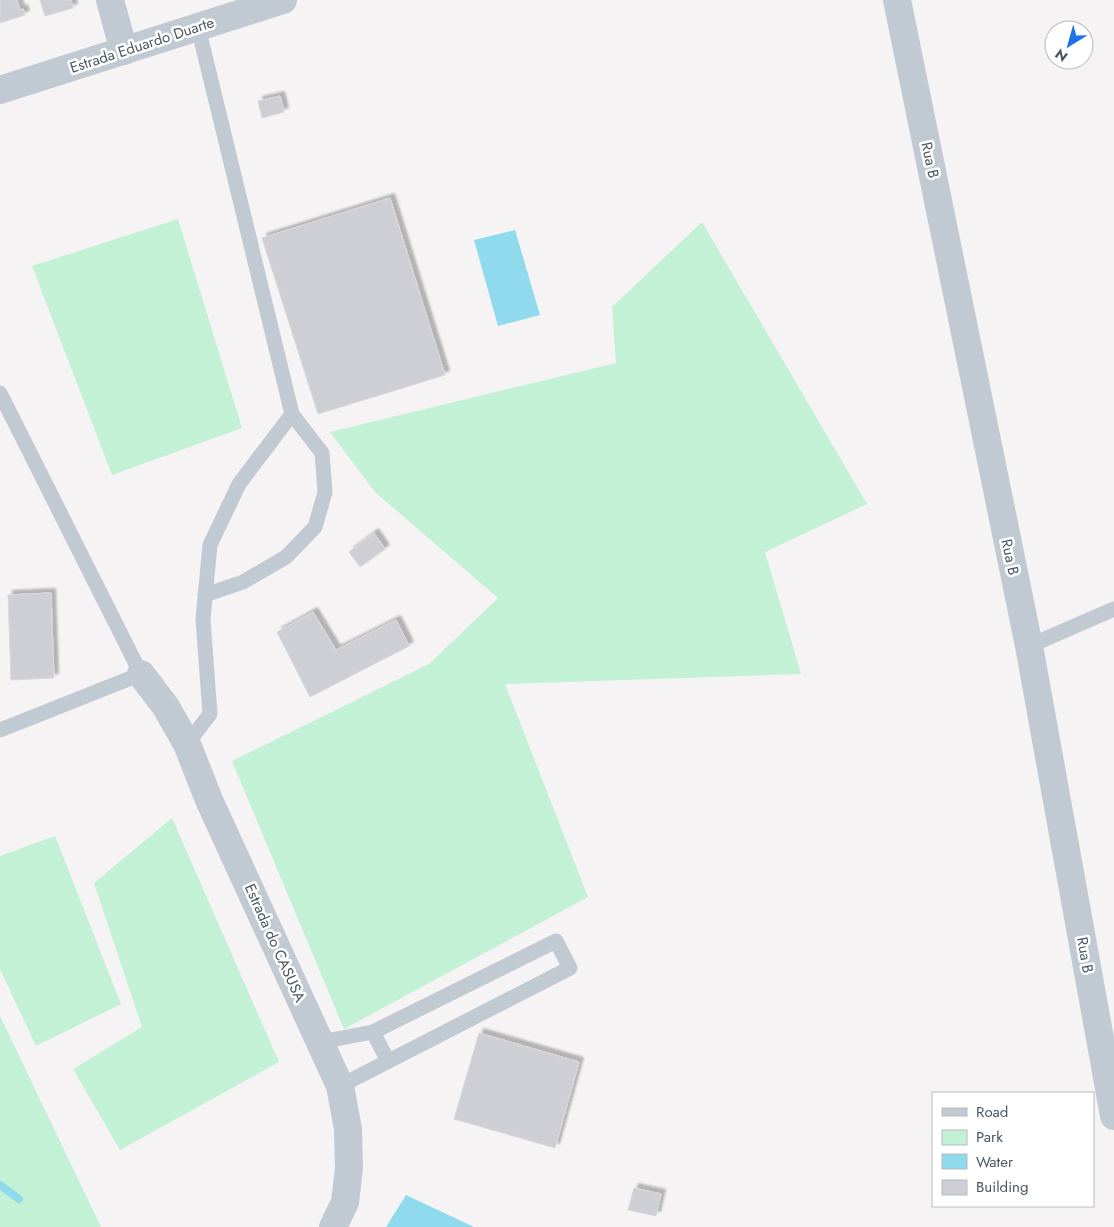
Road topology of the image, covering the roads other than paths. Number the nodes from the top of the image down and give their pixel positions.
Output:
1 (110, 0) edge
2 (283, 0) edge
3 (897, 0) edge
4 (198, 27) junction
5 (124, 51) junction
6 (0, 90) edge
7 (0, 392) edge
8 (292, 414) junction
9 (205, 595) junction
10 (1114, 609) edge
11 (1029, 646) junction
12 (141, 674) junction
13 (0, 730) edge
14 (187, 744) junction
15 (373, 1032) junction
16 (320, 1042) junction
17 (388, 1061) junction
18 (340, 1086) junction
19 (1114, 1116) edge
20 (333, 1227) edge

1 - 5 street
2 - 4 street, Estrada Eduardo Duarte
3 - 11 street, Rua B
4 - 5 street, Estrada Eduardo Duarte
4 - 8 lane
5 - 6 street, Estrada Eduardo Duarte
7 - 12 lane
8 - 9 lane
8 - 9 lane
9 - 14 lane
10 - 11 lane
11 - 19 street, Rua B
12 - 13 lane
12 - 14 street, Estrada do CASUSA
14 - 16 street, Estrada do CASUSA
15 - 16 lane
15 - 17 lane
15 - 17 lane
16 - 18 street, Estrada do CASUSA
17 - 18 lane
18 - 20 street, Estrada do CASUSA

